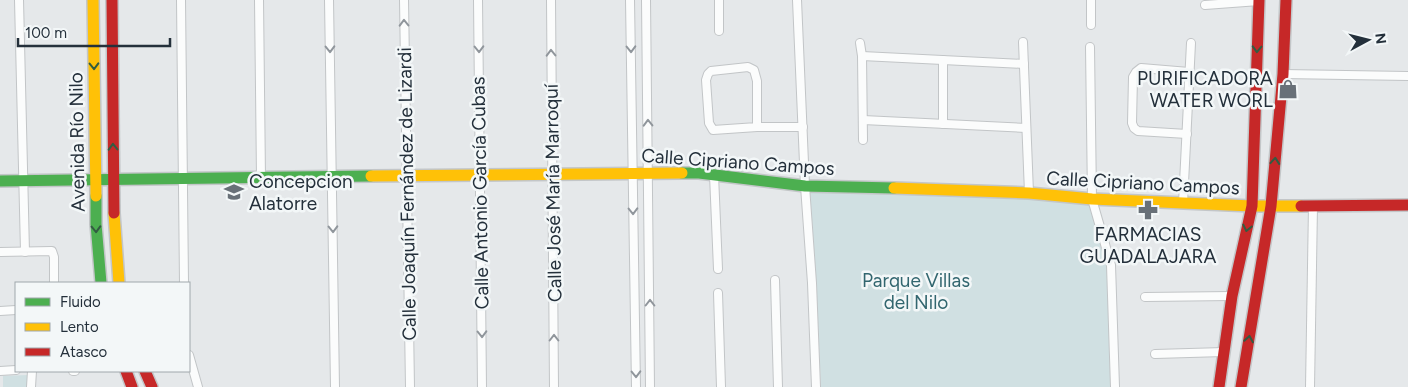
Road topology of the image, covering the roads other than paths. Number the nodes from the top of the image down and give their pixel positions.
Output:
1 (19, 0) edge
2 (93, 0) edge
3 (112, 0) edge
4 (181, 0) edge
5 (259, 0) edge
6 (329, 0) edge
7 (404, 0) edge
8 (478, 0) edge
9 (551, 0) edge
10 (630, 0) edge
11 (646, 0) edge
12 (718, 0) edge
13 (797, 0) edge
14 (1091, 0) edge
15 (1286, 0) edge
16 (1259, 1) edge
17 (1204, 5) dead end
18 (1091, 25) dead end
19 (720, 31) dead end
20 (1023, 42) dead end
21 (860, 43) dead end
22 (1191, 43) dead end
23 (1090, 47) dead end
24 (862, 56) junction
25 (943, 60) junction
26 (1024, 64) junction
27 (1190, 72) junction
28 (1283, 74) junction
29 (1408, 76) edge
30 (863, 120) junction
31 (942, 124) junction
32 (757, 127) junction
33 (803, 127) junction
34 (1026, 128) junction
35 (1186, 134) junction
36 (863, 140) dead end
37 (553, 173) junction
38 (633, 173) junction
39 (649, 173) junction
40 (480, 174) junction
41 (406, 175) junction
42 (714, 175) junction
43 (332, 176) junction
44 (261, 178) junction
45 (182, 179) junction
46 (95, 180) junction
47 (113, 180) junction
48 (0, 181) edge
49 (23, 181) junction
50 (805, 186) junction
51 (1029, 193) junction
52 (1092, 199) junction
53 (1183, 203) junction
54 (1252, 206) junction
55 (1270, 206) junction
56 (1313, 206) junction
57 (1408, 206) edge
58 (0, 252) edge
59 (25, 252) junction
60 (718, 269) dead end
61 (775, 280) dead end
62 (54, 282) edge
63 (101, 282) edge
64 (119, 282) edge
65 (184, 282) edge
66 (718, 293) dead end
67 (1232, 296) junction
68 (1145, 297) dead end
69 (15, 310) edge
70 (0, 311) edge
71 (1224, 352) junction
72 (1155, 354) dead end
73 (190, 359) edge
74 (15, 370) edge
75 (0, 371) edge
76 (32, 372) edge
77 (126, 372) edge
78 (145, 372) edge
79 (31, 387) edge
80 (132, 387) edge
81 (152, 387) edge
82 (198, 387) edge
83 (335, 387) edge
84 (410, 387) edge
85 (482, 387) edge
86 (554, 387) edge
87 (636, 387) edge
88 (650, 387) edge
89 (720, 387) edge
90 (778, 387) edge
91 (816, 387) edge
92 (1114, 387) edge
93 (1219, 387) edge
94 (1242, 387) edge
95 (1310, 387) edge

1 - 49 street
2 -> 46 street, Avenida Río Nilo
47 -> 3 street, Avenida Río Nilo
4 - 45 street
5 - 44 street
6 -> 43 street
41 -> 7 street, Calle Joaquín Fernández de Lizardi
8 -> 40 street, Calle Antonio García Cubas
37 -> 9 street, Calle José María Marroquí
10 -> 38 street
39 -> 11 street
12 - 19 street
13 - 33 street
14 - 18 street
15 - 28 street
16 - 17 street
16 -> 54 street
20 - 26 street
21 - 24 street
22 - 27 street
23 - 52 street
24 - 25 street
24 - 30 street
25 - 26 street
25 - 31 street
26 - 34 street
27 - 35 street
27 - 35 street
28 - 29 street
55 -> 28 street
30 - 31 street
30 - 36 street
31 - 34 street
32 - 32 street
32 - 33 street
33 - 50 street
34 - 51 street
35 - 53 street
37 - 38 street, Calle Cipriano Campos
37 - 40 street, Calle Cipriano Campos
86 -> 37 street, Calle José María Marroquí
38 - 39 street, Calle Cipriano Campos
38 -> 87 street
39 - 42 street, Calle Cipriano Campos
88 -> 39 street
40 - 41 street, Calle Cipriano Campos
40 -> 85 street, Calle Antonio García Cubas
41 - 43 street, Calle Cipriano Campos
41 - 84 street, Calle Joaquín Fernández de Lizardi
42 - 50 street, Calle Cipriano Campos
42 - 60 street
43 - 44 street, Calle Cipriano Campos
43 -> 83 street
44 - 45 street, Calle Cipriano Campos
45 - 47 street, Calle Cipriano Campos
45 - 65 street
46 - 47 street, Calle Cipriano Campos
46 - 49 street, Calle Cipriano Campos
46 -> 63 street, Avenida Río Nilo
47 - 64 street, Avenida Río Nilo
48 - 49 street, Calle Cipriano Campos
49 - 59 street
50 - 51 street, Calle Cipriano Campos
50 - 91 street
51 - 52 street, Calle Cipriano Campos
52 - 53 street, Calle Cipriano Campos
52 - 92 street
53 - 54 street, Calle Cipriano Campos
54 - 55 street, Calle Cipriano Campos
54 -> 67 street
55 - 56 street, Calle Cipriano Campos
94 -> 55 street
56 - 57 street, Calle Cipriano Campos
56 - 95 street
58 - 59 street
59 - 62 street
61 - 90 street
66 - 89 street
67 - 68 street
67 - 71 street
69 - 70 street
71 - 72 street
71 - 93 street
73 - 82 street
74 - 75 street
76 - 79 street
77 - 80 street
78 - 81 street

